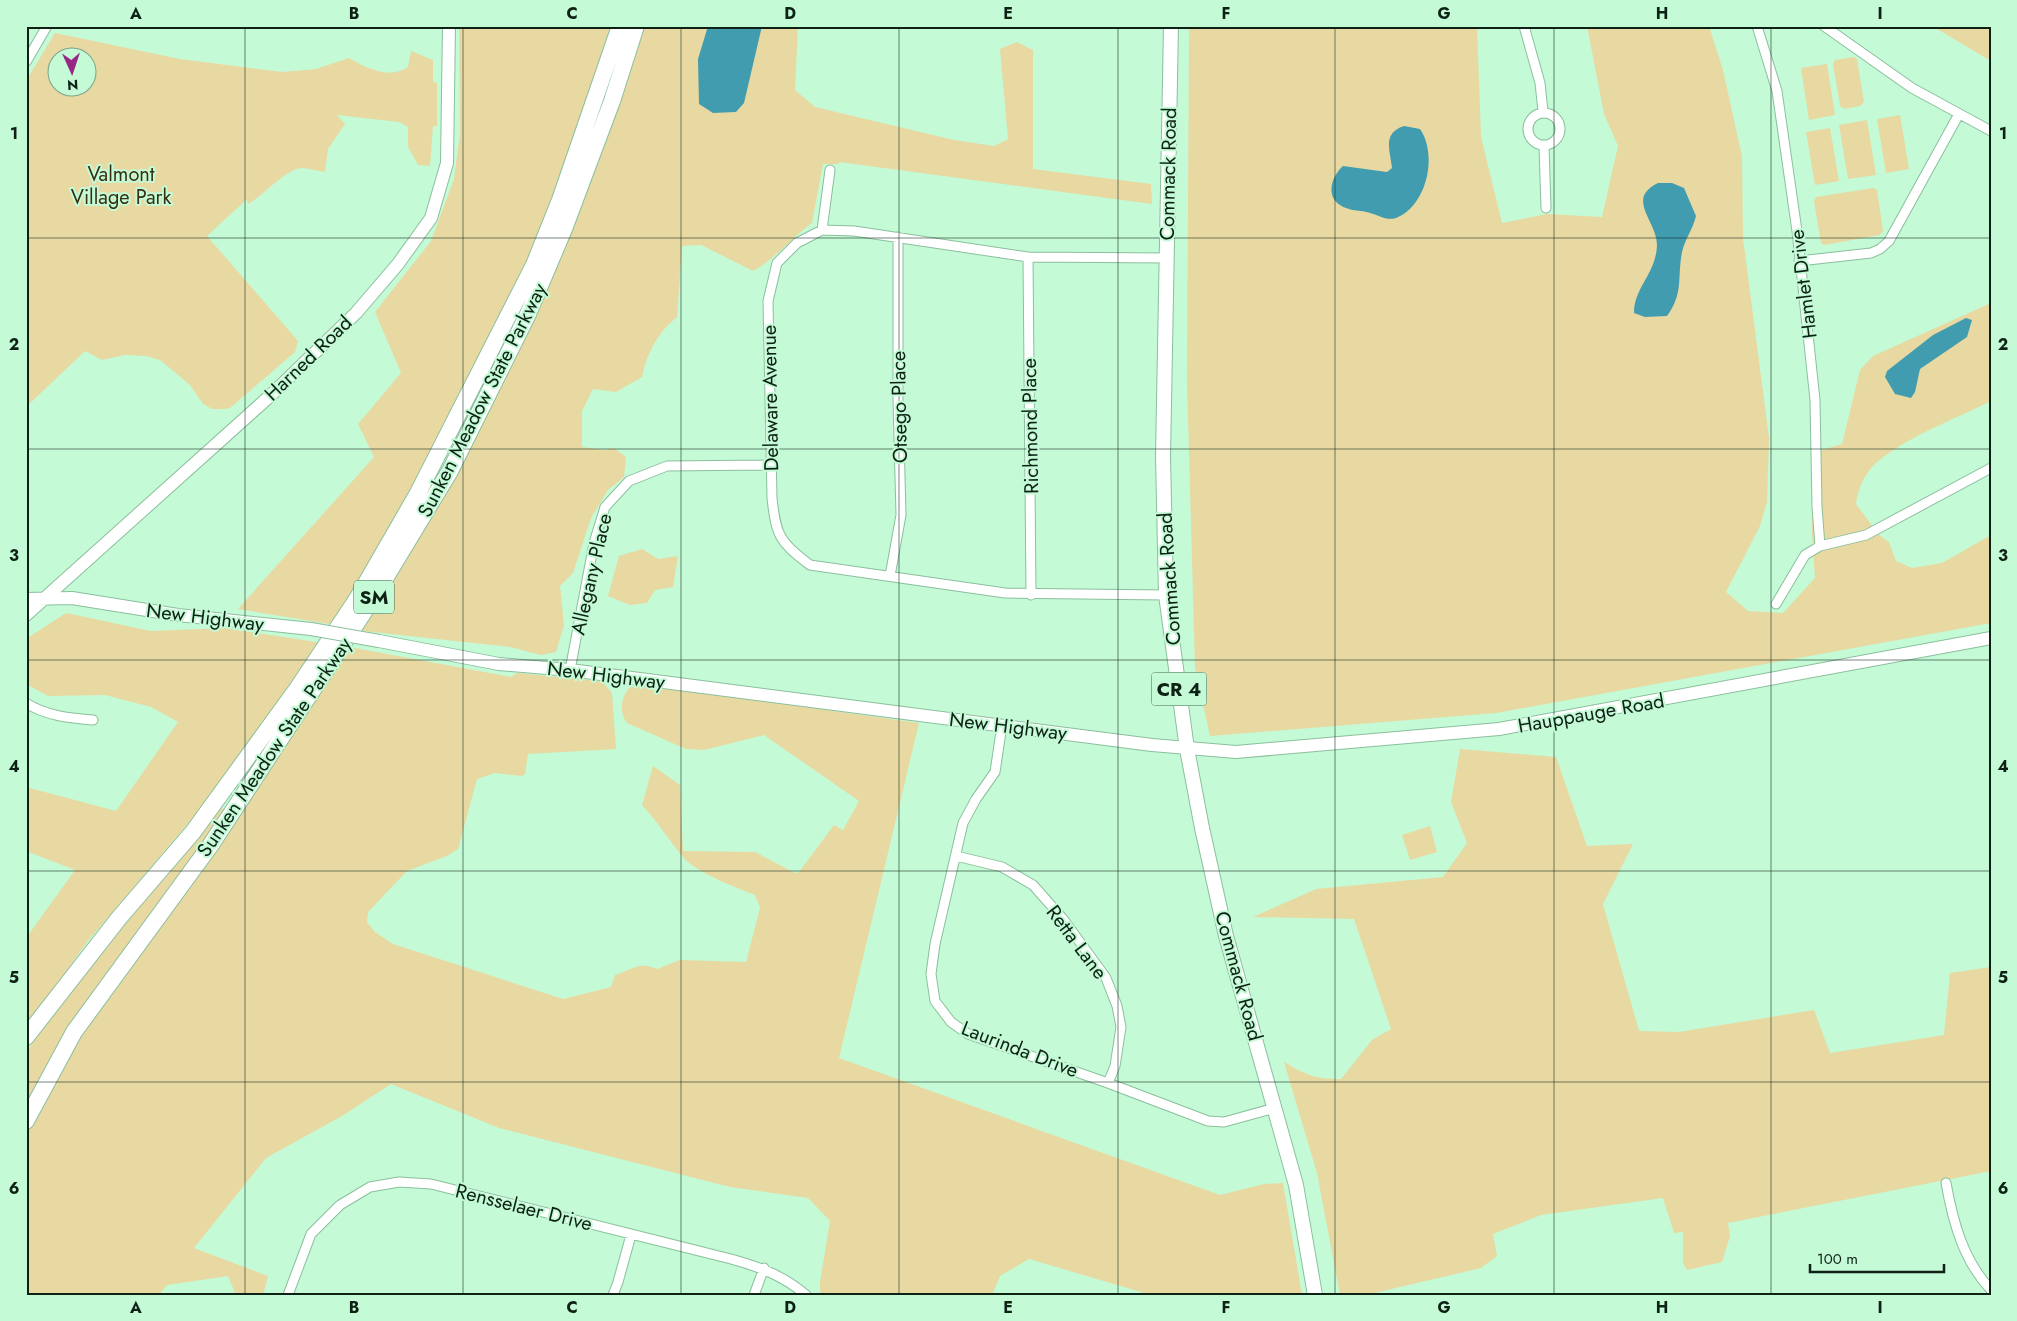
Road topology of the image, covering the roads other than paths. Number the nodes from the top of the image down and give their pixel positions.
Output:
1 (47, 26) edge
2 (449, 26) edge
3 (620, 26) edge
4 (636, 26) edge
5 (1171, 26) edge
6 (1524, 26) edge
7 (1757, 26) edge
8 (1824, 26) edge
9 (26, 62) edge
10 (1544, 111) junction
11 (1959, 114) junction
12 (1991, 131) edge
13 (1544, 146) junction
14 (830, 170) dead end
15 (1546, 208) dead end
16 (822, 230) junction
17 (898, 238) junction
18 (1028, 256) junction
19 (1167, 258) junction
20 (1799, 261) junction
21 (771, 465) junction
22 (1991, 468) edge
23 (1820, 546) junction
24 (890, 576) junction
25 (1031, 595) junction
26 (1166, 596) junction
27 (45, 598) junction
28 (26, 599) edge
29 (1776, 604) dead end
30 (26, 615) edge
31 (1991, 638) edge
32 (570, 670) junction
33 (26, 703) edge
34 (93, 720) dead end
35 (1002, 725) junction
36 (1187, 749) junction
37 (956, 856) junction
38 (26, 1037) edge
39 (1108, 1083) junction
40 (1275, 1108) junction
41 (26, 1121) edge
42 (1946, 1183) dead end
43 (631, 1235) junction
44 (764, 1268) junction
45 (1991, 1290) edge
46 (288, 1295) edge
47 (613, 1295) edge
48 (754, 1295) edge
49 (806, 1295) edge
50 (1315, 1295) edge

1 - 9 street
2 - 27 street, Harned Road
3 - 38 highway, Sunken Meadow State Parkway / SM
4 - 41 highway, Sunken Meadow State Parkway / SM
5 - 19 main road, Commack Road / CR 4
6 - 10 street
7 - 20 street, Hamlet Drive
8 - 11 street
10 - 13 street
10 - 13 street
11 - 12 street
11 - 20 street
13 - 15 street
14 - 16 street
16 - 17 street, Delaware Avenue
16 - 21 street, Delaware Avenue
17 - 18 street, Delaware Avenue
17 - 24 street, Otsego Place
18 - 19 street, Delaware Avenue
18 - 25 street, Richmond Place
19 - 26 main road, Commack Road / CR 4
20 - 23 street, Hamlet Drive
21 - 24 street, Delaware Avenue
21 - 32 street, Allegany Place
22 - 23 street
23 - 29 street
24 - 25 street, Delaware Avenue
25 - 26 street, Delaware Avenue
26 - 36 main road, Commack Road / CR 4
27 - 28 street, New Highway
27 - 30 street, Harned Road
27 - 32 street, New Highway, bridge
31 - 36 street, Hauppauge Road
32 - 35 street, New Highway
33 - 34 street
35 - 36 street, New Highway
35 - 37 street, Laurinda Drive
36 - 40 main road, Commack Road / CR 4
37 - 39 street, Retta Lane
37 - 39 street, Laurinda Drive
39 - 40 street, Laurinda Drive
40 - 50 main road, Commack Road / CR 4
42 - 45 street
43 - 44 street, Rensselaer Drive
43 - 46 street, Rensselaer Drive
43 - 47 street
44 - 48 street
44 - 49 street, Rensselaer Drive

